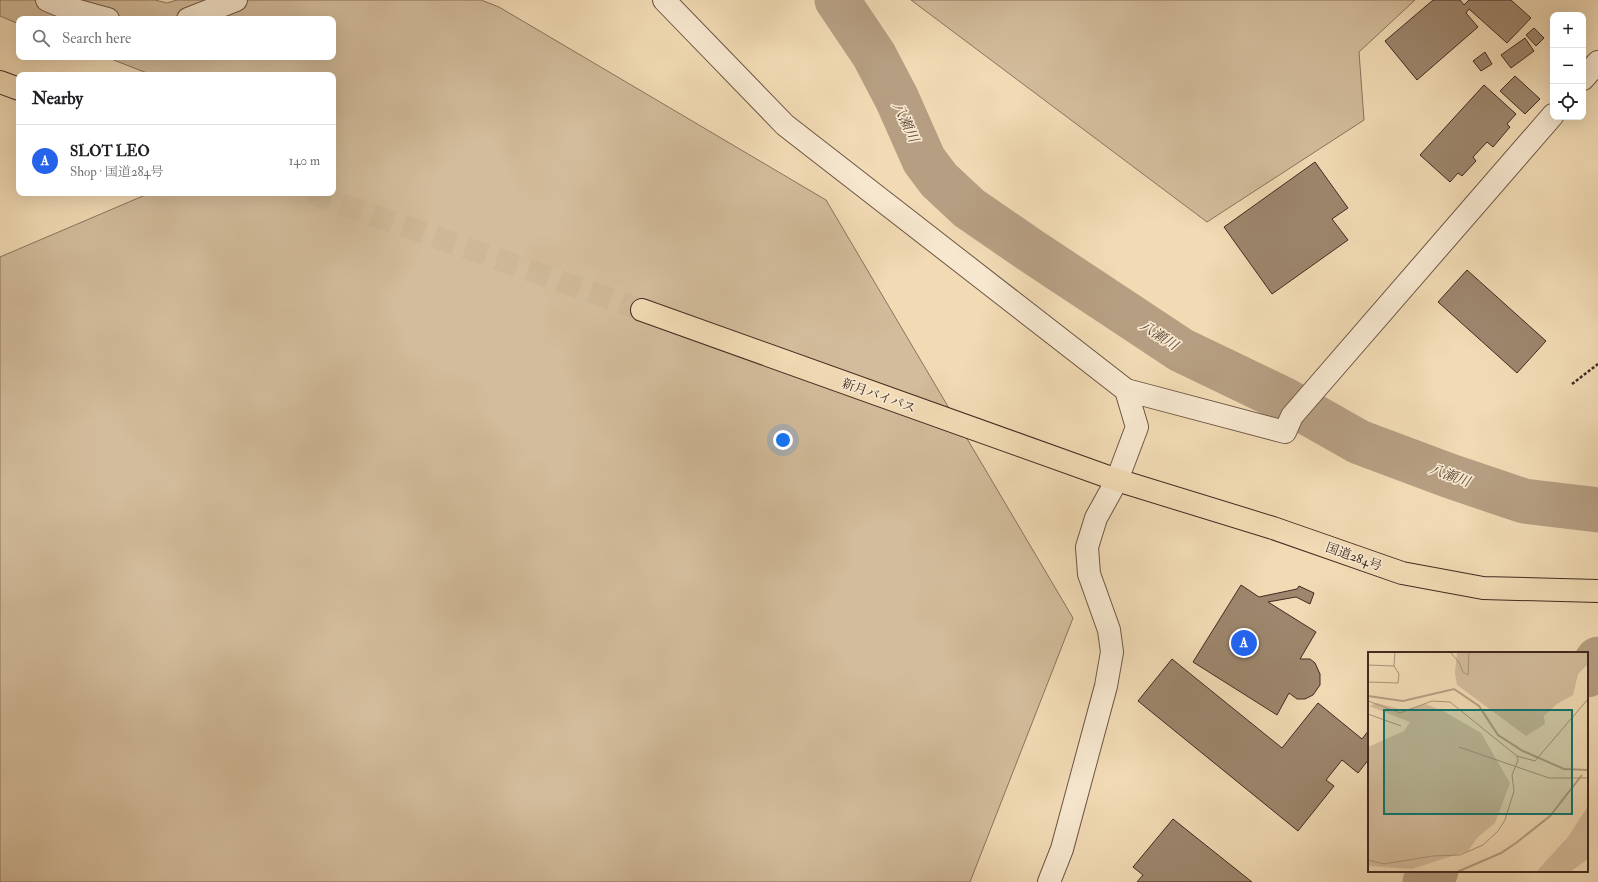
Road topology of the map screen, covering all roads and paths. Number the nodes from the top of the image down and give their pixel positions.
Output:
1 (47, 0) edge
2 (236, 0) edge
3 (664, 0) edge
4 (97, 16) edge
5 (196, 16) edge
6 (1598, 62) edge
7 (1586, 76) edge
8 (0, 82) edge
9 (16, 88) edge
10 (1550, 118) edge
11 (642, 310) tunnel mouth
12 (1598, 364) edge
13 (1572, 384) dead end
14 (1126, 390) junction
15 (1117, 480) junction
16 (1598, 591) edge
17 (1049, 882) edge

1 - 4 street
2 - 5 street
3 - 14 street
6 - 7 street
8 - 9 highway
10 - 14 street
11 - 15 highway, 新月バイパス
12 - 13 path
14 - 15 street
15 - 16 highway, 国道284号
15 - 17 street

